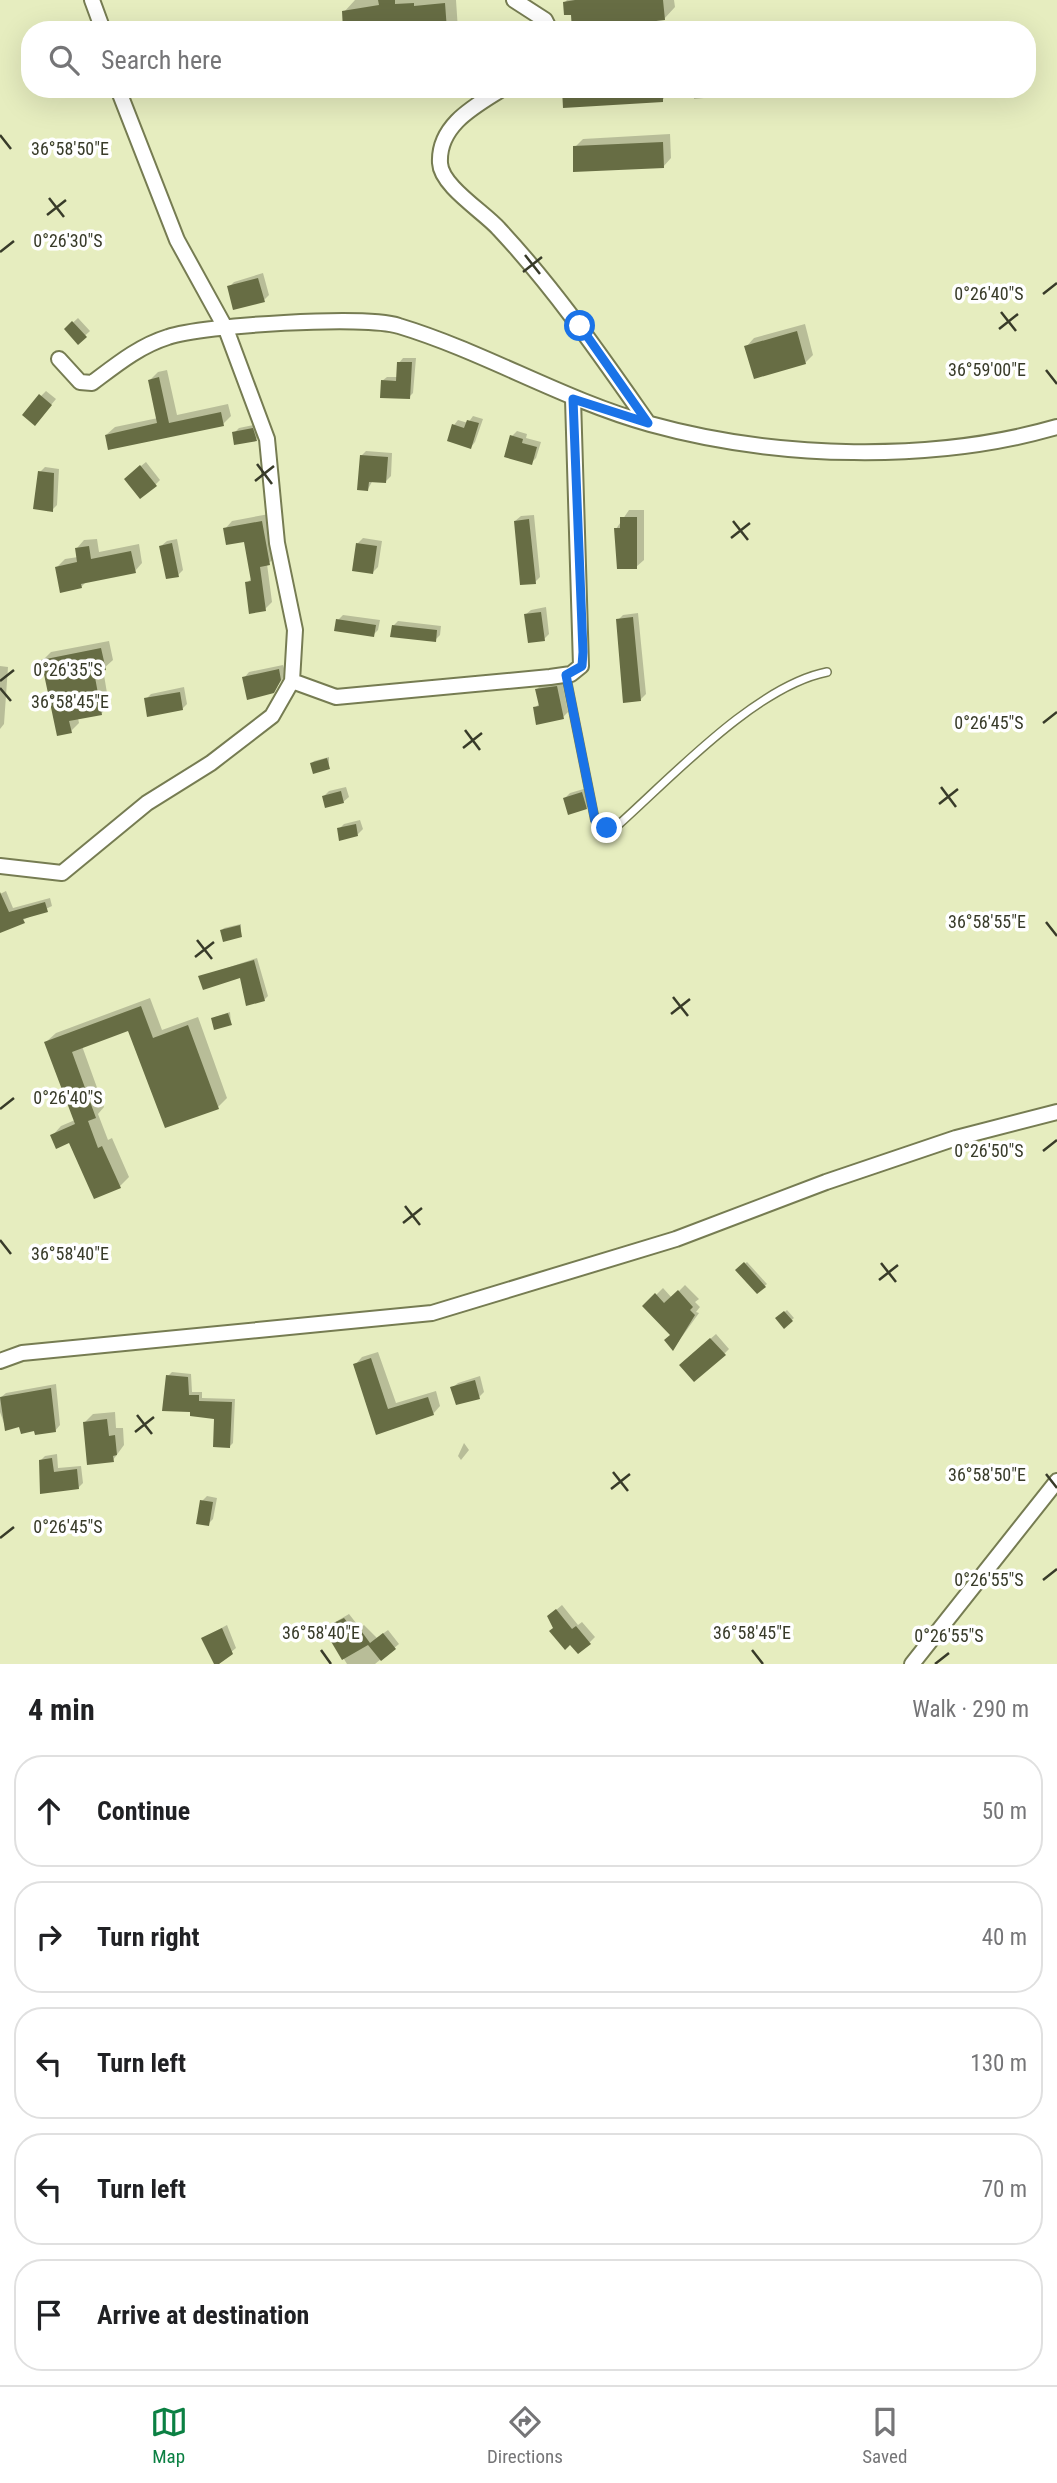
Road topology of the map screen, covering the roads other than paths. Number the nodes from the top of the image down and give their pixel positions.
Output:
1 (92, 0) edge
2 (514, 0) edge
3 (100, 21) edge
4 (546, 21) edge
5 (122, 98) edge
6 (489, 98) edge
7 (226, 329) junction
8 (59, 359) dead end
9 (573, 399) junction
10 (648, 423) junction
11 (1057, 427) edge
12 (827, 672) dead end
13 (566, 675) junction
14 (292, 681) junction
15 (0, 866) edge
16 (1057, 1112) edge
17 (0, 1361) edge
18 (1057, 1481) edge
19 (912, 1664) edge

1 - 3 street
2 - 4 street
5 - 7 street
6 - 10 street
7 - 8 street
7 - 9 street
7 - 14 street
9 - 10 street
9 - 13 street
10 - 11 street
12 - 13 lane
13 - 14 street
14 - 15 street
16 - 17 street
18 - 19 street

